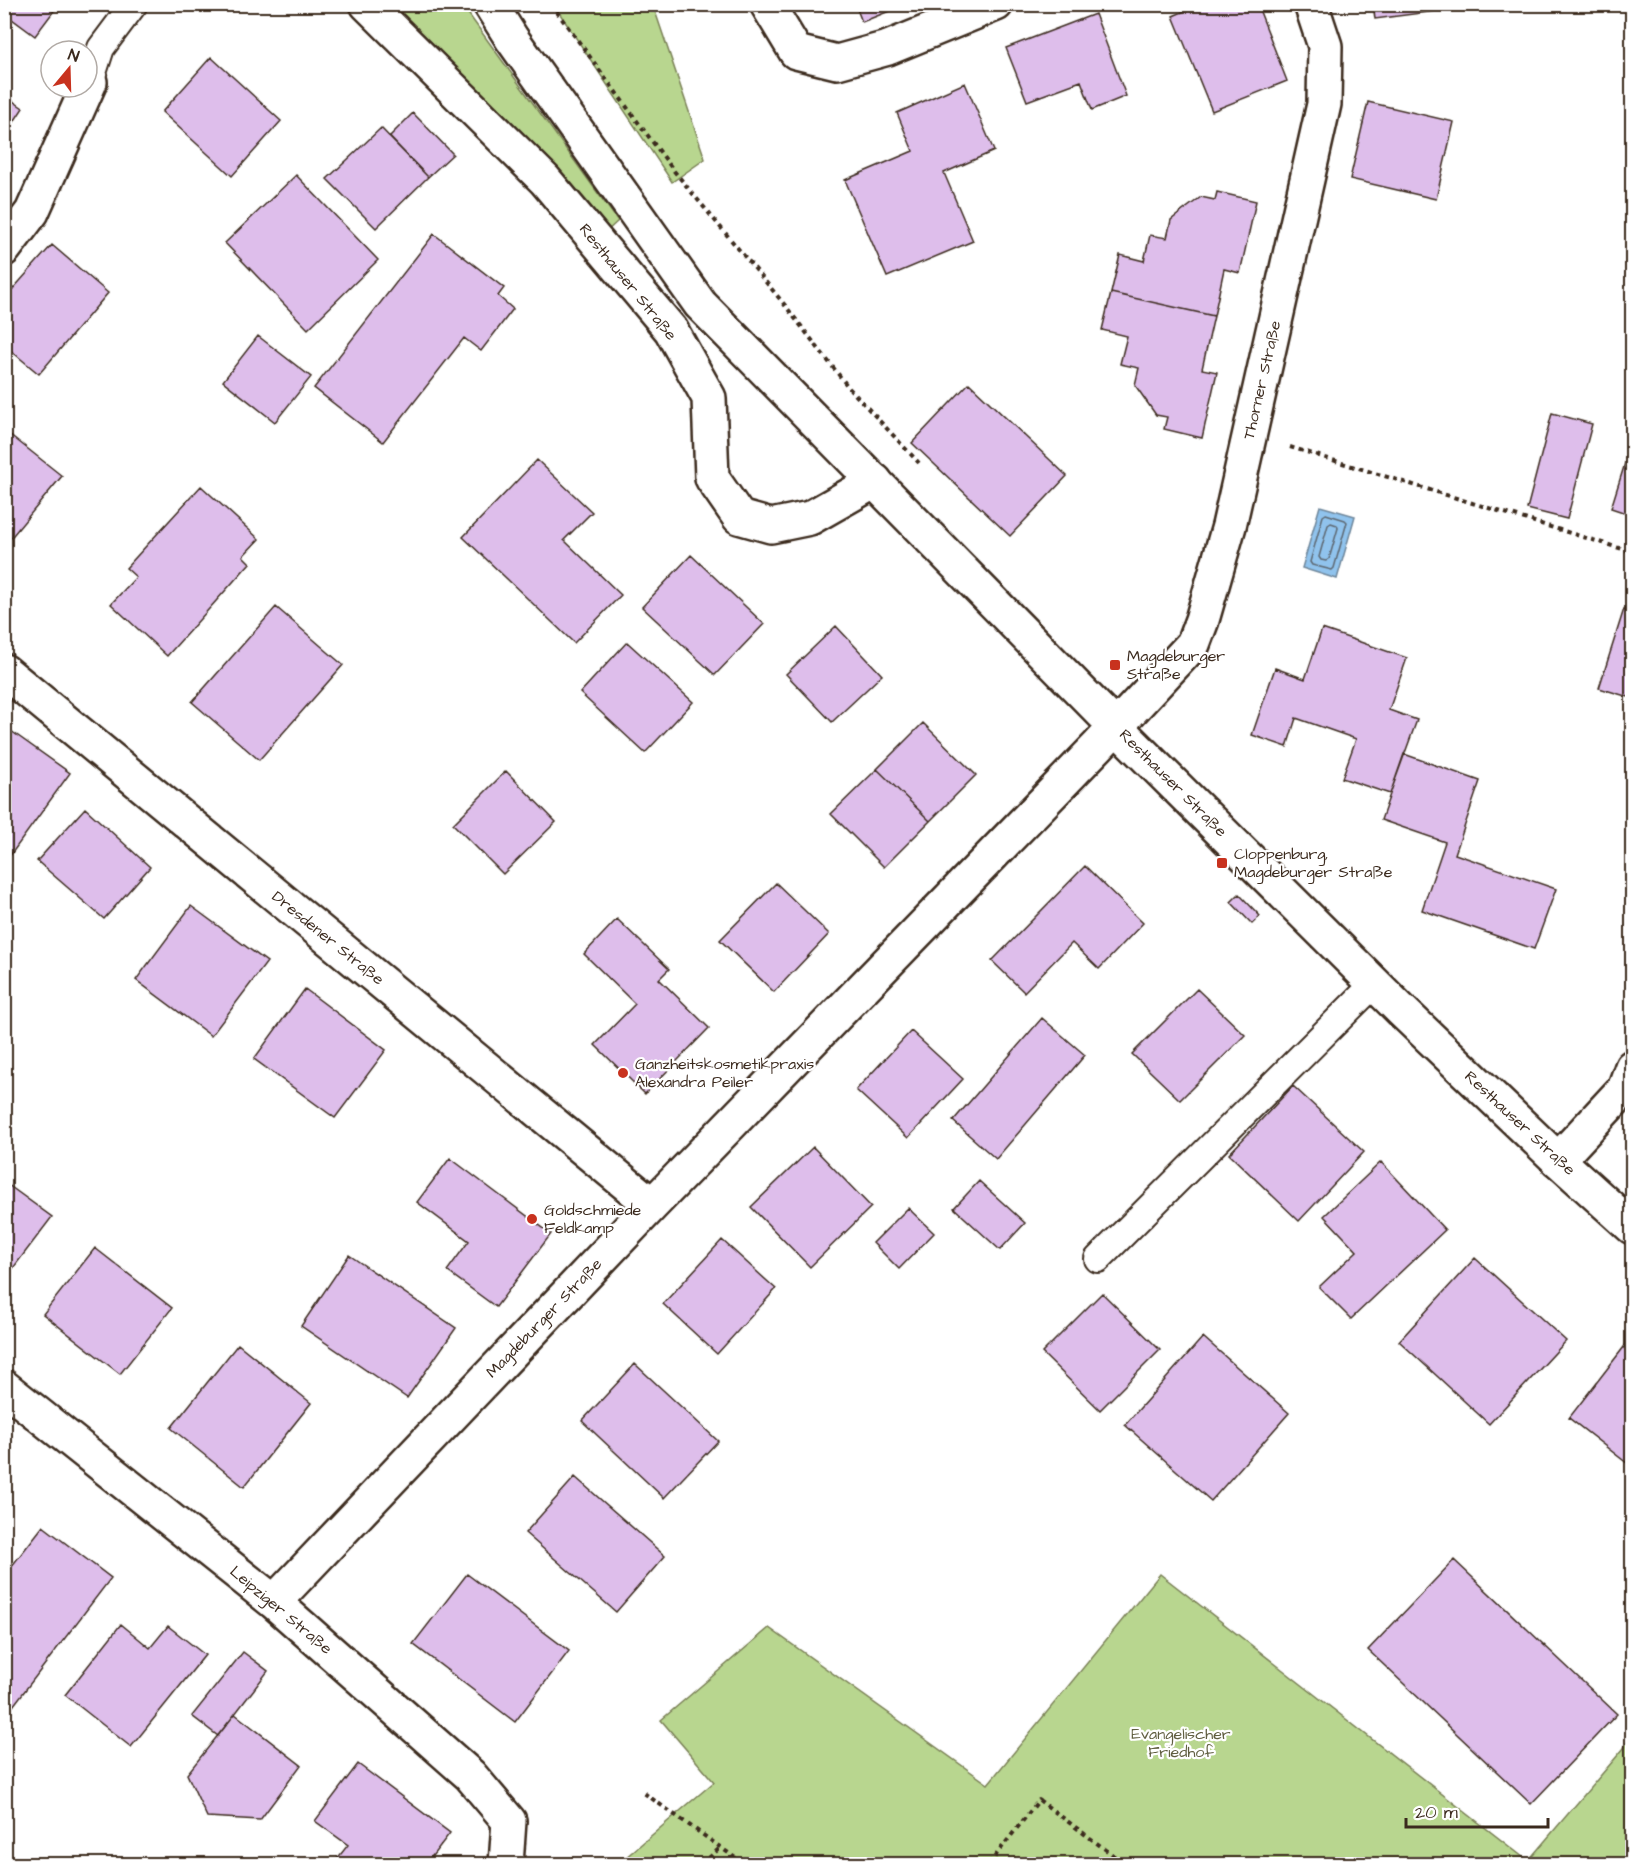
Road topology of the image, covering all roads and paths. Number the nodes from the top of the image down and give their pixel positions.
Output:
1 (134, 4) edge
2 (368, 4) edge
3 (490, 4) edge
4 (551, 4) edge
5 (767, 4) edge
6 (996, 4) edge
7 (1311, 4) edge
8 (99, 54) edge
9 (82, 99) edge
10 (4, 249) edge
11 (1250, 434) junction
12 (920, 464) dead end
13 (875, 481) junction
14 (1632, 552) edge
15 (4, 671) edge
16 (1116, 727) junction
17 (1374, 983) junction
18 (1632, 1067) edge
19 (1558, 1160) junction
20 (652, 1205) junction
21 (1632, 1227) edge
22 (1098, 1259) dead end
23 (4, 1387) edge
24 (274, 1602) junction
25 (644, 1793) dead end
26 (720, 1848) junction
27 (506, 1864) edge
28 (702, 1864) edge
29 (744, 1864) edge
30 (989, 1864) edge
31 (1125, 1864) edge

1 - 8 lane
2 - 13 street, Resthauser Straße
3 - 13 street, Resthauser Straße
4 - 12 path
5 - 6 street
7 - 11 street, Thorner Straße
9 - 10 street
11 - 14 path
11 - 16 street, Thorner Straße
13 - 16 street, Resthauser Straße
15 - 20 street, Dresdener Straße
16 - 17 street, Resthauser Straße
16 - 20 street, Magdeburger Straße
17 - 19 street, Resthauser Straße
17 - 22 lane
18 - 19 street
19 - 21 street, Resthauser Straße
20 - 24 street, Magdeburger Straße
23 - 24 street, Leipziger Straße
24 - 27 street, Leipziger Straße
25 - 26 path
26 - 28 path
26 - 29 path
30 - 31 path

